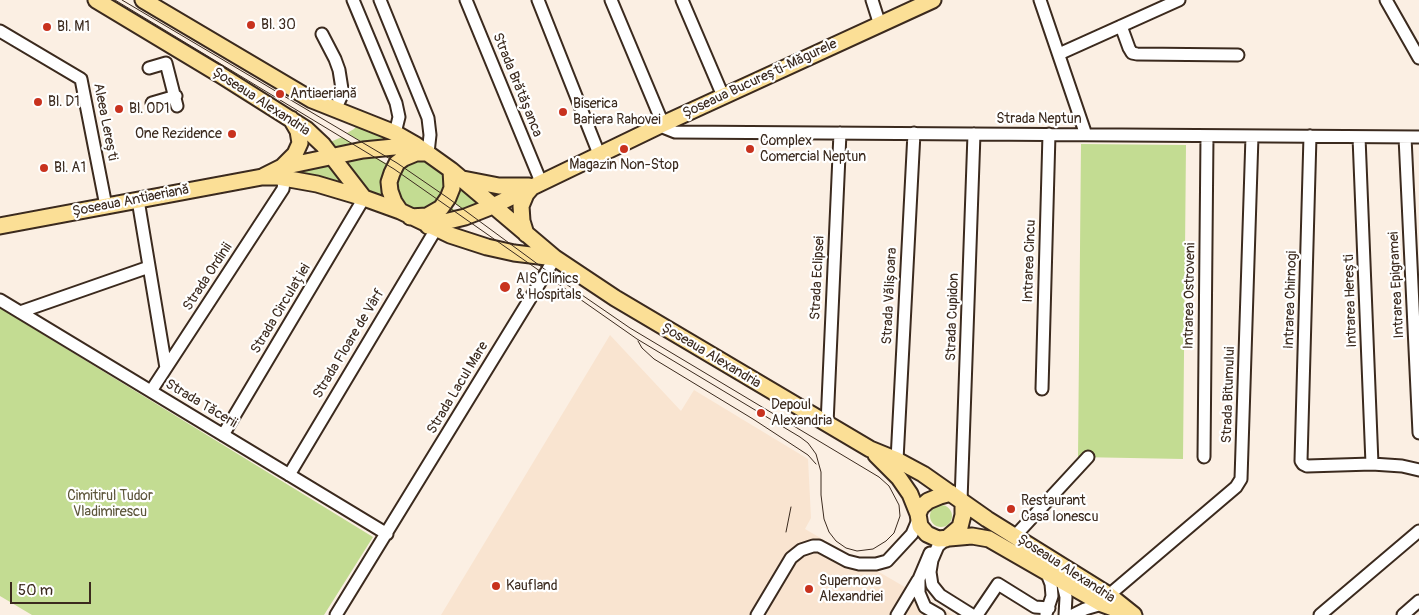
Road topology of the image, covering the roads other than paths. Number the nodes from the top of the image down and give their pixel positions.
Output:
1 (96, 0) edge
2 (143, 0) edge
3 (353, 0) edge
4 (380, 0) edge
5 (466, 0) edge
6 (538, 0) edge
7 (611, 0) edge
8 (682, 0) edge
9 (872, 0) edge
10 (933, 0) edge
11 (1040, 0) edge
12 (1179, 0) edge
13 (1386, 0) edge
14 (880, 25) junction
15 (1121, 26) junction
16 (0, 30) edge
17 (322, 34) dead end
18 (1059, 54) junction
19 (1238, 54) dead end
20 (1419, 58) edge
21 (148, 68) dead end
22 (723, 96) junction
23 (152, 103) dead end
24 (335, 110) junction
25 (292, 119) junction
26 (663, 124) junction
27 (395, 133) junction
28 (840, 133) junction
29 (914, 133) junction
30 (974, 134) junction
31 (1048, 134) junction
32 (1086, 135) junction
33 (1207, 136) junction
34 (1252, 136) junction
35 (1310, 136) junction
36 (1360, 137) junction
37 (1405, 137) junction
38 (1419, 137) edge
39 (422, 149) junction
40 (599, 154) junction
41 (332, 156) junction
42 (283, 172) junction
43 (456, 174) junction
44 (537, 184) junction
45 (364, 198) junction
46 (138, 200) junction
47 (106, 206) junction
48 (493, 206) junction
49 (405, 214) junction
50 (0, 226) edge
51 (432, 228) junction
52 (526, 234) junction
53 (556, 258) junction
54 (149, 267) junction
55 (0, 300) edge
56 (20, 312) junction
57 (166, 368) junction
58 (1042, 389) dead end
59 (150, 391) junction
60 (827, 424) junction
61 (1419, 432) edge
62 (224, 435) junction
63 (870, 450) junction
64 (1088, 457) dead end
65 (1204, 457) dead end
66 (897, 460) junction
67 (1372, 464) junction
68 (1419, 470) edge
69 (289, 475) junction
70 (958, 499) junction
71 (918, 517) junction
72 (1419, 531) edge
73 (387, 534) junction
74 (1015, 536) junction
75 (942, 539) junction
76 (1046, 571) junction
77 (919, 579) junction
78 (1062, 581) junction
79 (1105, 599) junction
80 (1419, 601) edge
81 (1047, 612) edge
82 (336, 615) edge
83 (757, 615) edge
84 (897, 615) edge
85 (939, 615) edge
86 (972, 615) edge
87 (977, 615) edge
88 (1065, 615) edge
89 (1073, 615) edge
90 (1133, 615) edge
91 (1320, 615) edge
92 (1403, 615) edge

1 - 25 main road, Șoseaua Alexandria
2 - 24 main road, Șoseaua Alexandria
3 - 27 street
4 - 39 street
5 - 44 street, Strada Brătășanca
6 - 40 street
7 - 26 street
8 - 22 street
9 - 14 street
10 - 14 main road, Șoseaua București-Măgurele
11 - 18 street
12 - 15 street
13 - 20 street
14 - 22 main road, Șoseaua București-Măgurele
15 - 18 street
15 - 19 street
16 - 47 street, Aleea Lerești
17 - 24 street
18 - 32 street
21 - 23 street
22 - 26 main road, Șoseaua București-Măgurele
24 - 27 main road, Șoseaua Alexandria
25 - 41 main road, Șoseaua Alexandria
25 - 42 main road
26 - 28 street, Strada Neptun
26 - 40 main road, Șoseaua București-Măgurele
27 - 39 main road, Șoseaua Alexandria
28 - 29 street, Strada Neptun
28 - 60 street, Strada Eclipsei
29 - 30 street, Strada Neptun
29 - 66 street, Strada Vălișoara
30 - 31 street, Strada Neptun
30 - 70 street, Strada Cupidon
31 - 32 street, Strada Neptun
31 - 58 street, Intrarea Cincu
32 - 33 street, Strada Neptun
33 - 34 street, Strada Neptun
33 - 65 street, Intrarea Ostroveni
34 - 35 street, Strada Neptun
34 - 79 street, Strada Bitumului
35 - 36 street, Strada Neptun
35 - 67 street, Intrarea Chirnogi
36 - 37 street, Strada Neptun
36 - 67 street, Intrarea Herești
37 - 38 street, Strada Neptun
37 - 61 street, Intrarea Epigramei
39 - 41 main road, Șoseaua Antiaeriană
39 - 43 main road, Șoseaua Alexandria
39 - 49 main road
40 - 44 main road, Șoseaua București-Măgurele
41 - 42 main road, Șoseaua Antiaeriană
41 - 45 main road, Șoseaua Alexandria
42 - 45 main road, Șoseaua Antiaeriană
42 - 46 main road, Șoseaua Antiaeriană
42 - 57 street, Strada Ordinii
43 - 44 main road, Șoseaua București-Măgurele
43 - 48 main road, Șoseaua Alexandria
43 - 49 main road
44 - 48 main road, Șoseaua București-Măgurele
44 - 52 main road
45 - 49 main road, Șoseaua Alexandria
45 - 62 street, Strada Circulației
46 - 47 main road, Șoseaua Antiaeriană
46 - 54 street
47 - 50 main road, Șoseaua Antiaeriană
48 - 51 main road, Șoseaua București-Măgurele
48 - 52 main road, Șoseaua Alexandria
49 - 51 main road, Șoseaua Alexandria
51 - 53 main road, Șoseaua Alexandria
51 - 69 street, Strada Floare de Vârf
52 - 53 main road, Șoseaua Alexandria
53 - 60 main road, Șoseaua Alexandria
53 - 73 street, Strada Lacul Mare
54 - 56 street
54 - 57 street
55 - 56 street, Strada Tăcerii
56 - 59 street, Strada Tăcerii
57 - 59 street, Strada Ordinii
59 - 62 street, Strada Tăcerii
60 - 63 main road, Șoseaua Alexandria
62 - 69 street, Strada Tăcerii
63 - 66 main road, Șoseaua Alexandria
63 - 71 main road, Șoseaua Alexandria
64 - 74 street
66 - 70 main road, Șoseaua Alexandria
67 - 68 street
69 - 73 street, Strada Tăcerii
70 - 71 main road
70 - 74 main road, Șoseaua Alexandria
70 - 75 main road
71 - 75 main road, Șoseaua Alexandria
71 - 83 street
72 - 91 street
73 - 82 street, Strada Lacul Mare
74 - 79 main road, Șoseaua Alexandria
75 - 76 main road, Șoseaua Alexandria
75 - 77 street
75 - 86 street
76 - 78 main road, Șoseaua Alexandria
76 - 81 street
77 - 84 street
77 - 85 street
78 - 79 main road, Șoseaua Alexandria
78 - 88 street
79 - 89 street
79 - 90 main road, Șoseaua Alexandria
80 - 92 street
81 - 87 street

